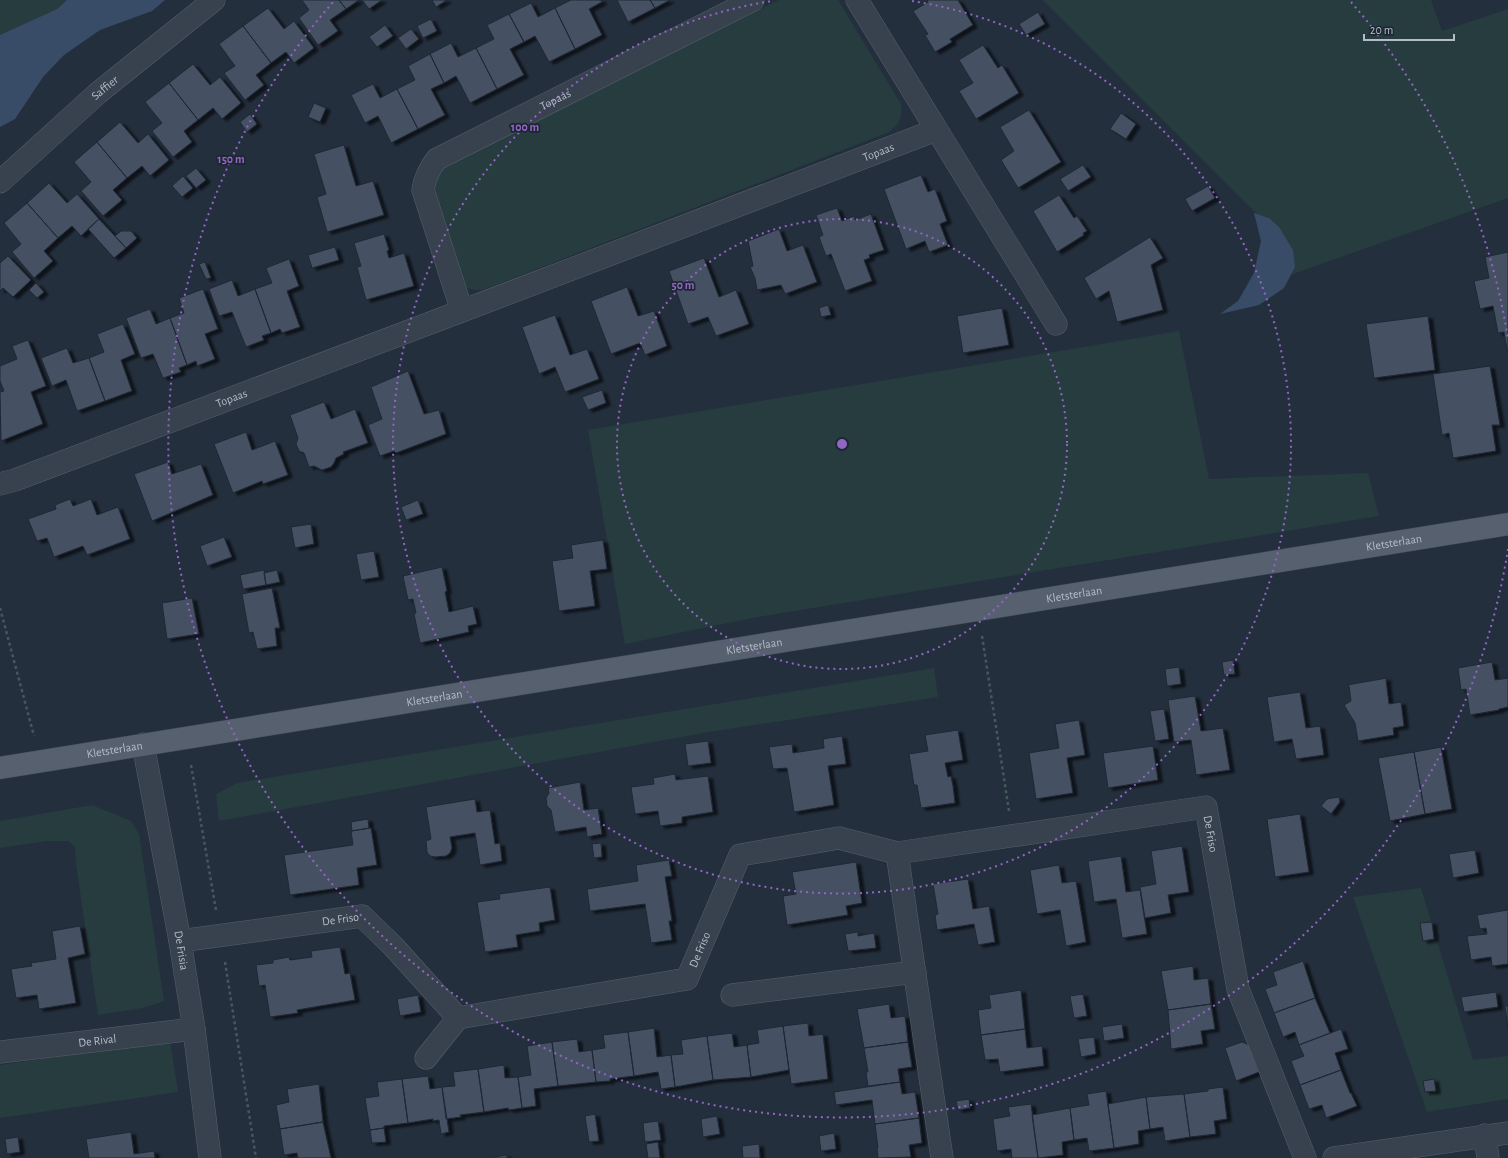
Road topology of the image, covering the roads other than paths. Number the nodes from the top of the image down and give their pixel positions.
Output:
1 (214, 0) edge
2 (753, 0) edge
3 (857, 0) edge
4 (936, 130) junction
5 (0, 182) edge
6 (462, 312) junction
7 (1056, 324) dead end
8 (0, 484) edge
9 (1508, 524) edge
10 (143, 744) junction
11 (0, 768) edge
12 (897, 853) junction
13 (180, 941) junction
14 (915, 972) junction
15 (732, 995) dead end
16 (458, 1018) junction
17 (194, 1029) junction
18 (0, 1052) edge
19 (426, 1058) dead end
20 (1508, 1133) edge
21 (1485, 1136) junction
22 (210, 1158) edge
23 (942, 1158) edge
24 (1305, 1158) edge
25 (1334, 1158) edge
26 (1488, 1158) edge

1 - 5 street, Saffier
2 - 6 street, Topaas
3 - 4 street
4 - 6 street, Topaas
4 - 7 street
6 - 8 street, Topaas
9 - 10 main road, Kletsterlaan
10 - 11 main road, Kletsterlaan
10 - 13 street, De Frisia
12 - 14 street
12 - 16 street, De Friso
12 - 24 street, De Friso
13 - 16 street, De Friso
13 - 17 street, De Frisia
14 - 15 street
14 - 23 street
16 - 19 street
17 - 18 street, De Rival
17 - 22 street, De Frisia
20 - 21 street
21 - 25 street
21 - 26 street

